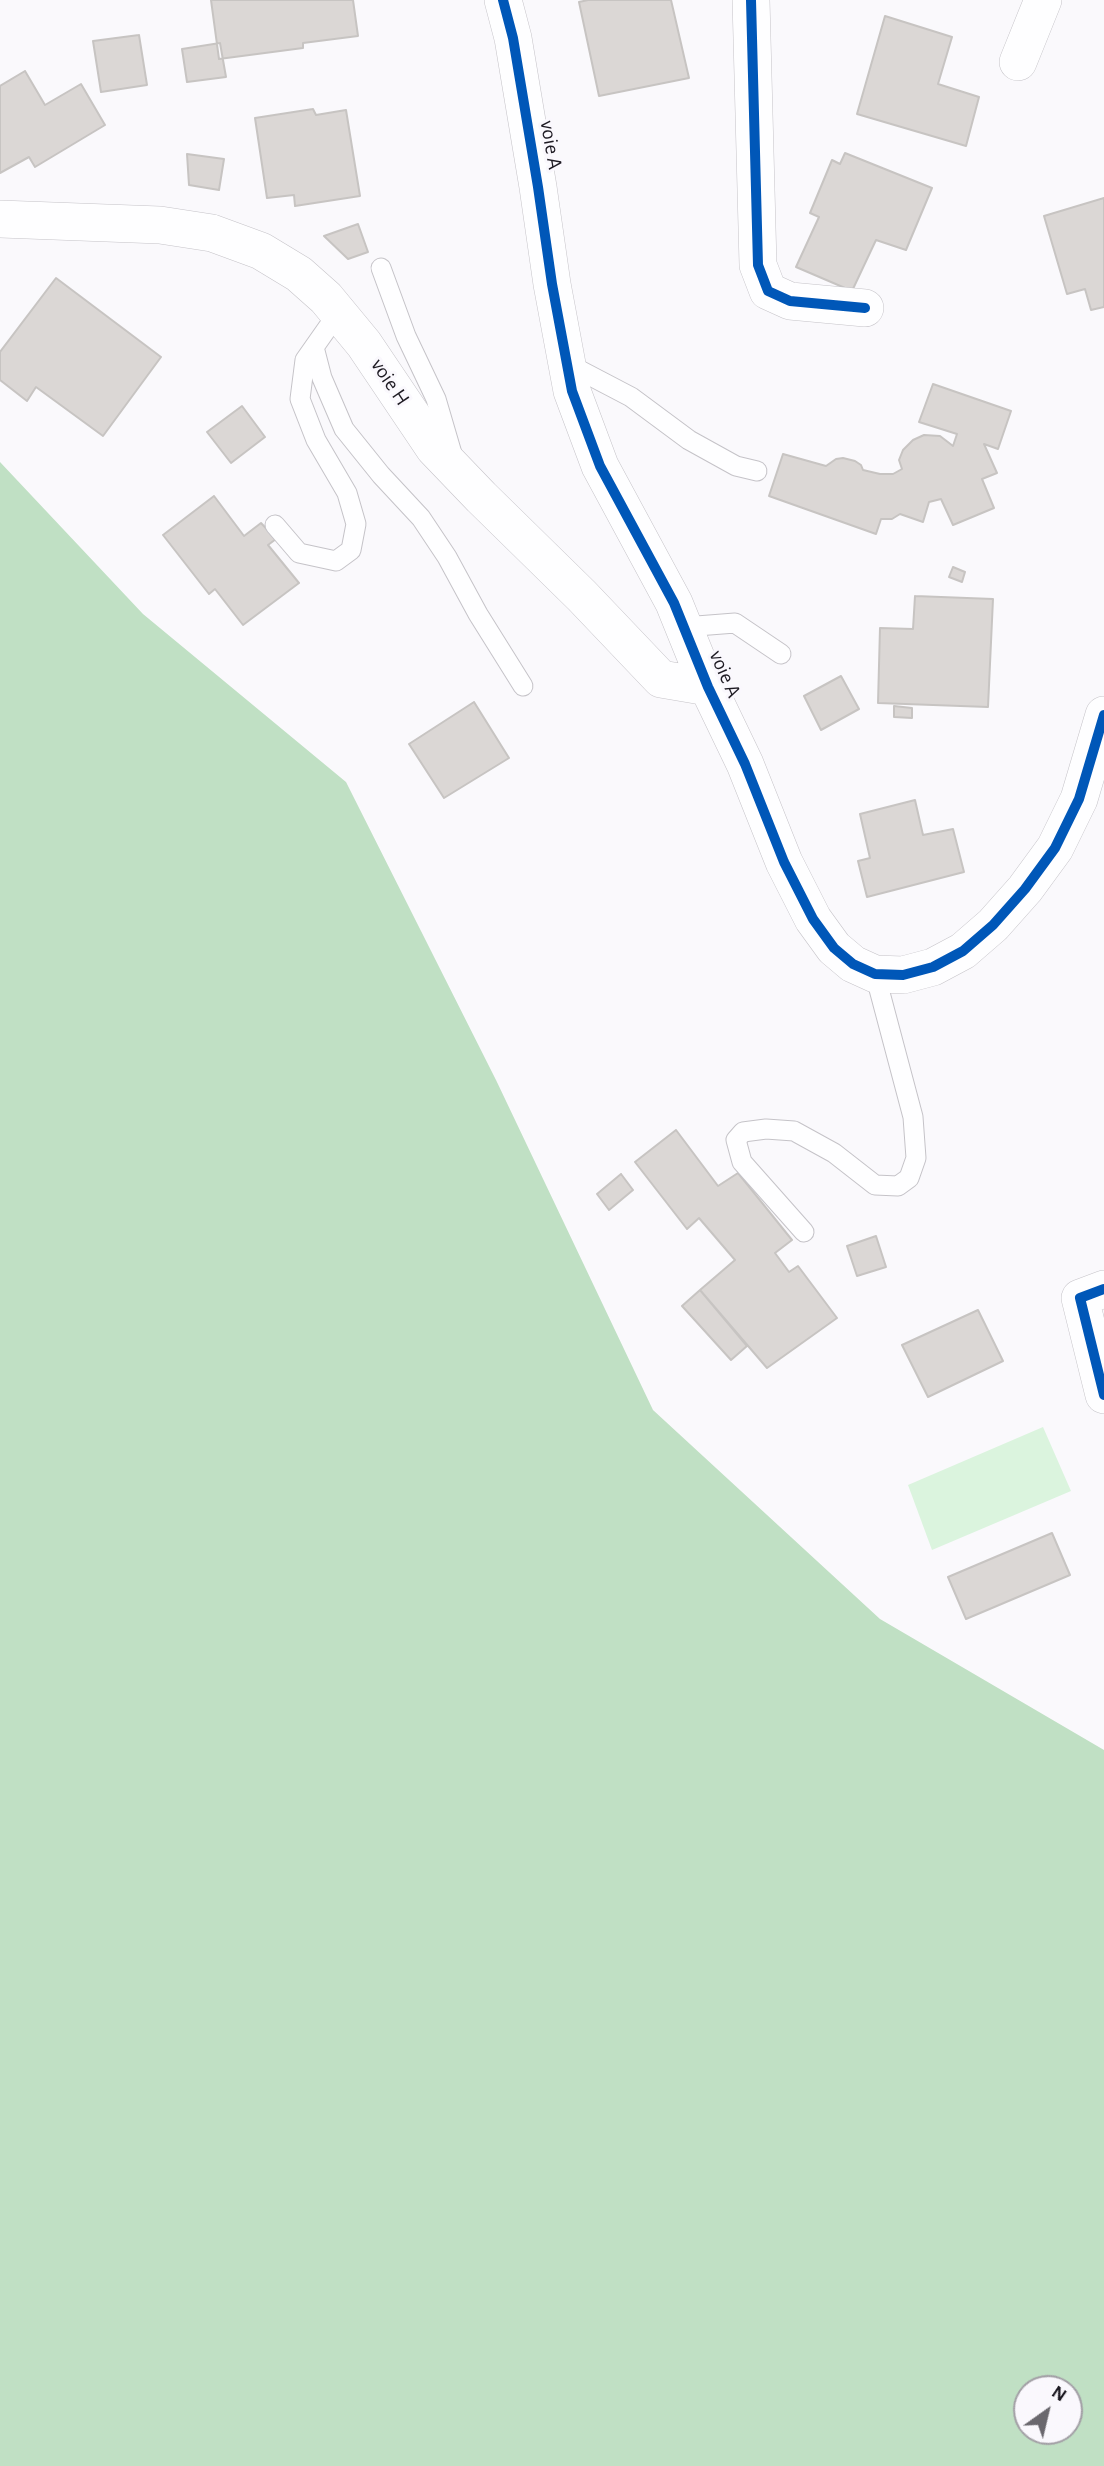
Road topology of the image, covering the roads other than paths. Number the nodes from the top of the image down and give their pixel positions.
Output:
1 (503, 0) edge
2 (751, 0) edge
3 (1043, 0) edge
4 (1018, 62) dead end
5 (0, 219) edge
6 (381, 268) dead end
7 (865, 309) dead end
8 (338, 313) junction
9 (314, 348) junction
10 (566, 363) junction
11 (757, 471) dead end
12 (457, 472) junction
13 (275, 525) dead end
14 (684, 627) junction
15 (781, 654) dead end
16 (523, 686) dead end
17 (708, 687) junction
18 (1104, 715) edge
19 (875, 974) junction
20 (804, 1232) dead end
21 (1092, 1293) edge
22 (1104, 1395) edge

1 - 10 street, voie A
2 - 7 street
3 - 4 street
5 - 8 street, voie H
6 - 12 lane
8 - 9 lane
8 - 12 street, voie H
9 - 13 lane
9 - 16 lane
10 - 11 lane
10 - 14 street, voie A
12 - 17 street, voie H
14 - 15 lane
14 - 17 street, voie A
17 - 19 street, voie A
18 - 19 street
19 - 20 lane
21 - 22 street

